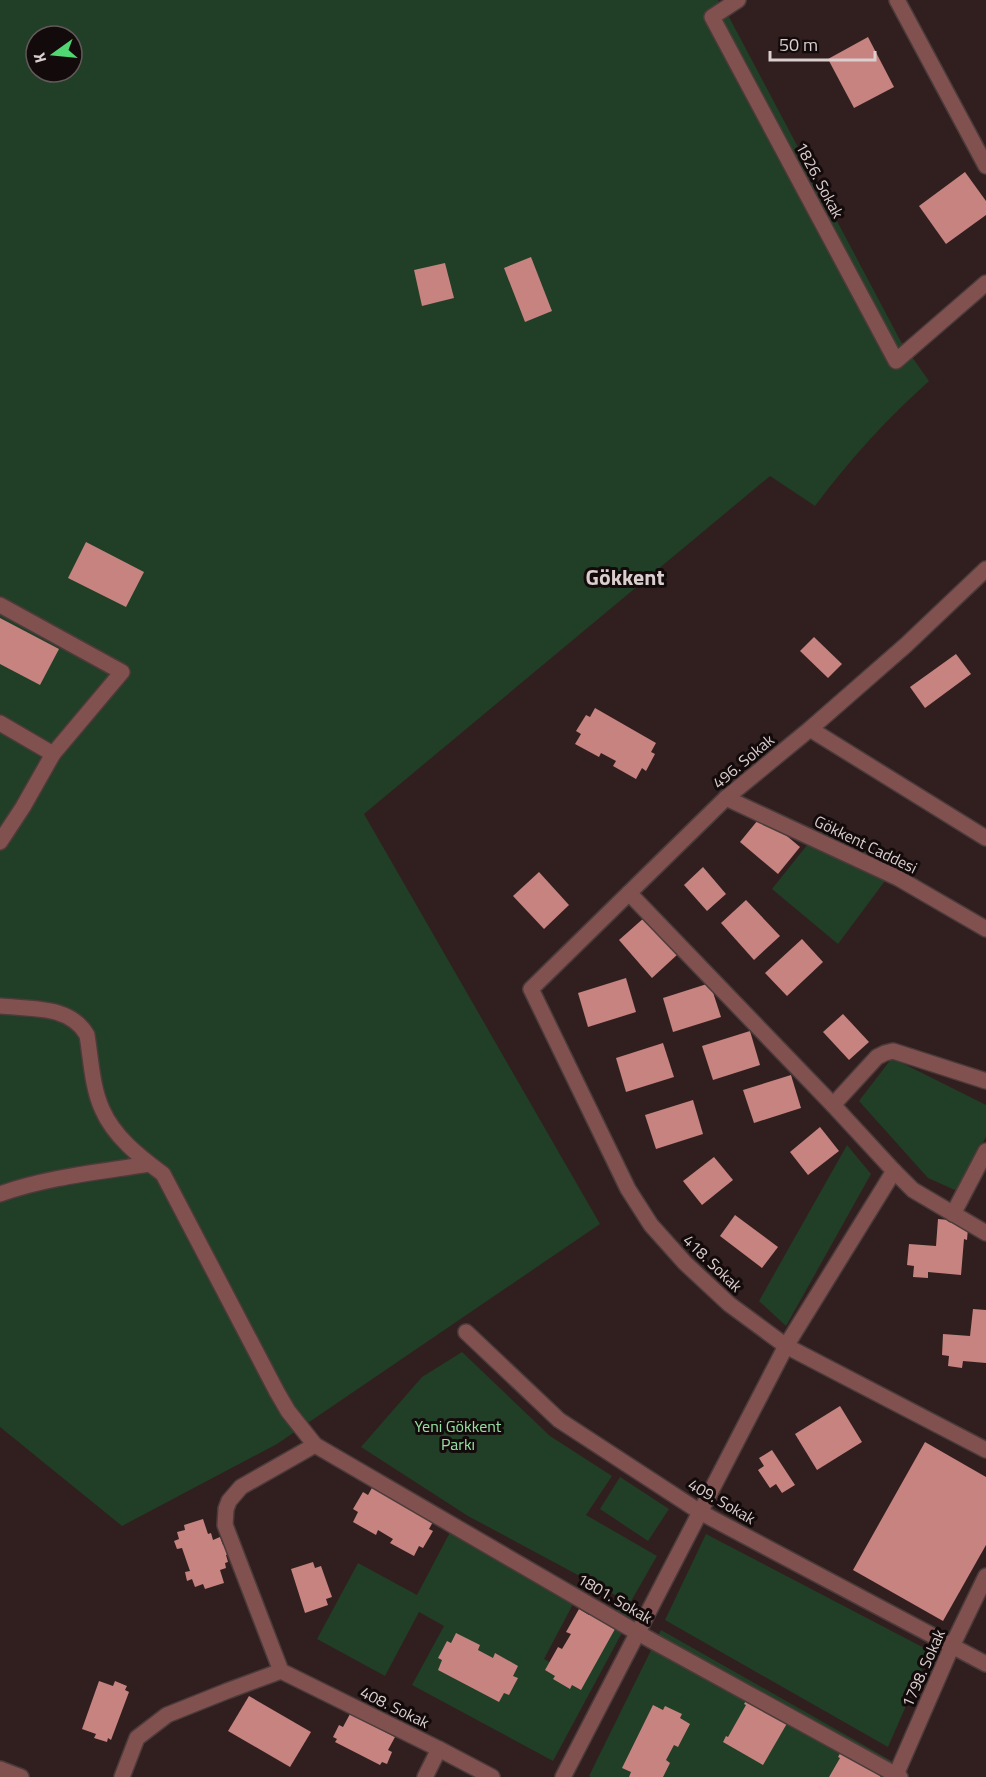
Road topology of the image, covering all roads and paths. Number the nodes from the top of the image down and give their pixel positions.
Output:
1 (738, 0) edge
2 (897, 0) edge
3 (986, 166) edge
4 (986, 283) edge
5 (986, 569) edge
6 (0, 605) edge
7 (0, 723) edge
8 (810, 729) junction
9 (52, 754) junction
10 (726, 798) junction
11 (986, 838) edge
12 (0, 842) edge
13 (629, 893) junction
14 (986, 929) edge
15 (531, 988) joint
16 (0, 1006) edge
17 (986, 1081) edge
18 (833, 1105) junction
19 (986, 1151) edge
20 (149, 1164) junction
21 (894, 1171) junction
22 (0, 1194) edge
23 (953, 1214) junction
24 (986, 1233) edge
25 (466, 1332) dead end
26 (786, 1346) junction
27 (315, 1445) junction
28 (986, 1450) edge
29 (700, 1512) junction
30 (986, 1576) edge
31 (638, 1633) junction
32 (952, 1646) junction
33 (986, 1664) edge
34 (281, 1671) junction
35 (439, 1749) junction
36 (0, 1769) edge
37 (897, 1776) edge
38 (21, 1777) edge
39 (122, 1777) edge
40 (425, 1777) edge
41 (492, 1777) edge
42 (563, 1777) edge

1 - 4 street, 1826. Sokak
2 - 3 street
5 - 8 street, 496. Sokak
6 - 9 street
7 - 9 street
8 - 10 street, 496. Sokak
8 - 11 street
9 - 12 street
10 - 13 street, 496. Sokak
10 - 14 street, Gökkent Caddesi
13 - 15 street, 496. Sokak
13 - 18 street
15 - 26 street, 418. Sokak
16 - 20 street
17 - 18 street
18 - 21 street
19 - 23 street
20 - 22 street
20 - 27 street
21 - 23 street
21 - 26 street
23 - 24 street
25 - 29 street, 409. Sokak
26 - 28 street, 418. Sokak
26 - 29 street
27 - 31 street, 1801. Sokak
27 - 34 street
29 - 31 street
29 - 32 street, 409. Sokak
30 - 32 street, 1798. Sokak
31 - 37 street, 1801. Sokak
31 - 42 street
32 - 33 street, 409. Sokak
32 - 37 street, 1798. Sokak
34 - 35 street, 408. Sokak
34 - 39 street
35 - 40 street
35 - 41 street, 408. Sokak
36 - 38 street

